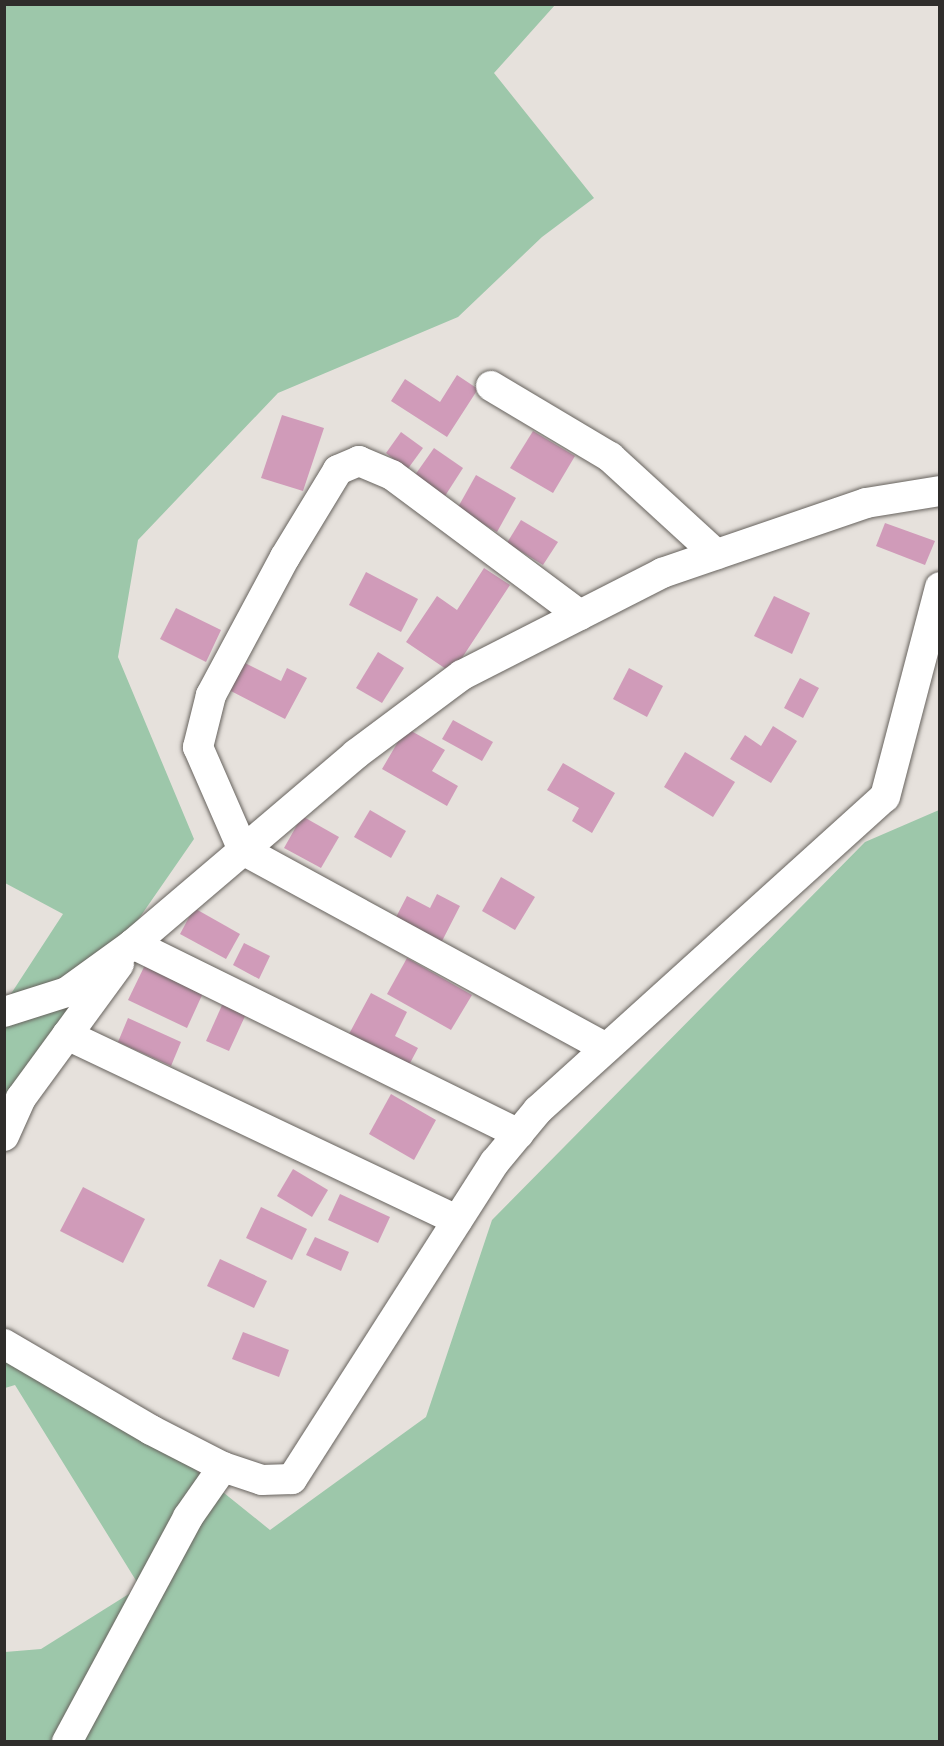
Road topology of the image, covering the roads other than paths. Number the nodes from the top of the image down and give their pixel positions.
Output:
1 (491, 386) dead end
2 (939, 491) edge
3 (716, 554) junction
4 (939, 587) edge
5 (580, 615) junction
6 (243, 850) junction
7 (133, 944) junction
8 (4, 1012) edge
9 (67, 1035) junction
10 (605, 1047) junction
11 (519, 1134) junction
12 (4, 1136) edge
13 (457, 1220) junction
14 (4, 1344) edge
15 (223, 1467) junction
16 (66, 1742) edge

1 - 3 street
2 - 3 street
3 - 5 street
4 - 10 street
5 - 6 street
5 - 6 street
6 - 7 street
6 - 10 street
7 - 8 street
7 - 9 street
7 - 11 street
9 - 12 street
9 - 13 street
10 - 11 street
11 - 13 street
13 - 15 street
14 - 15 street
15 - 16 street

